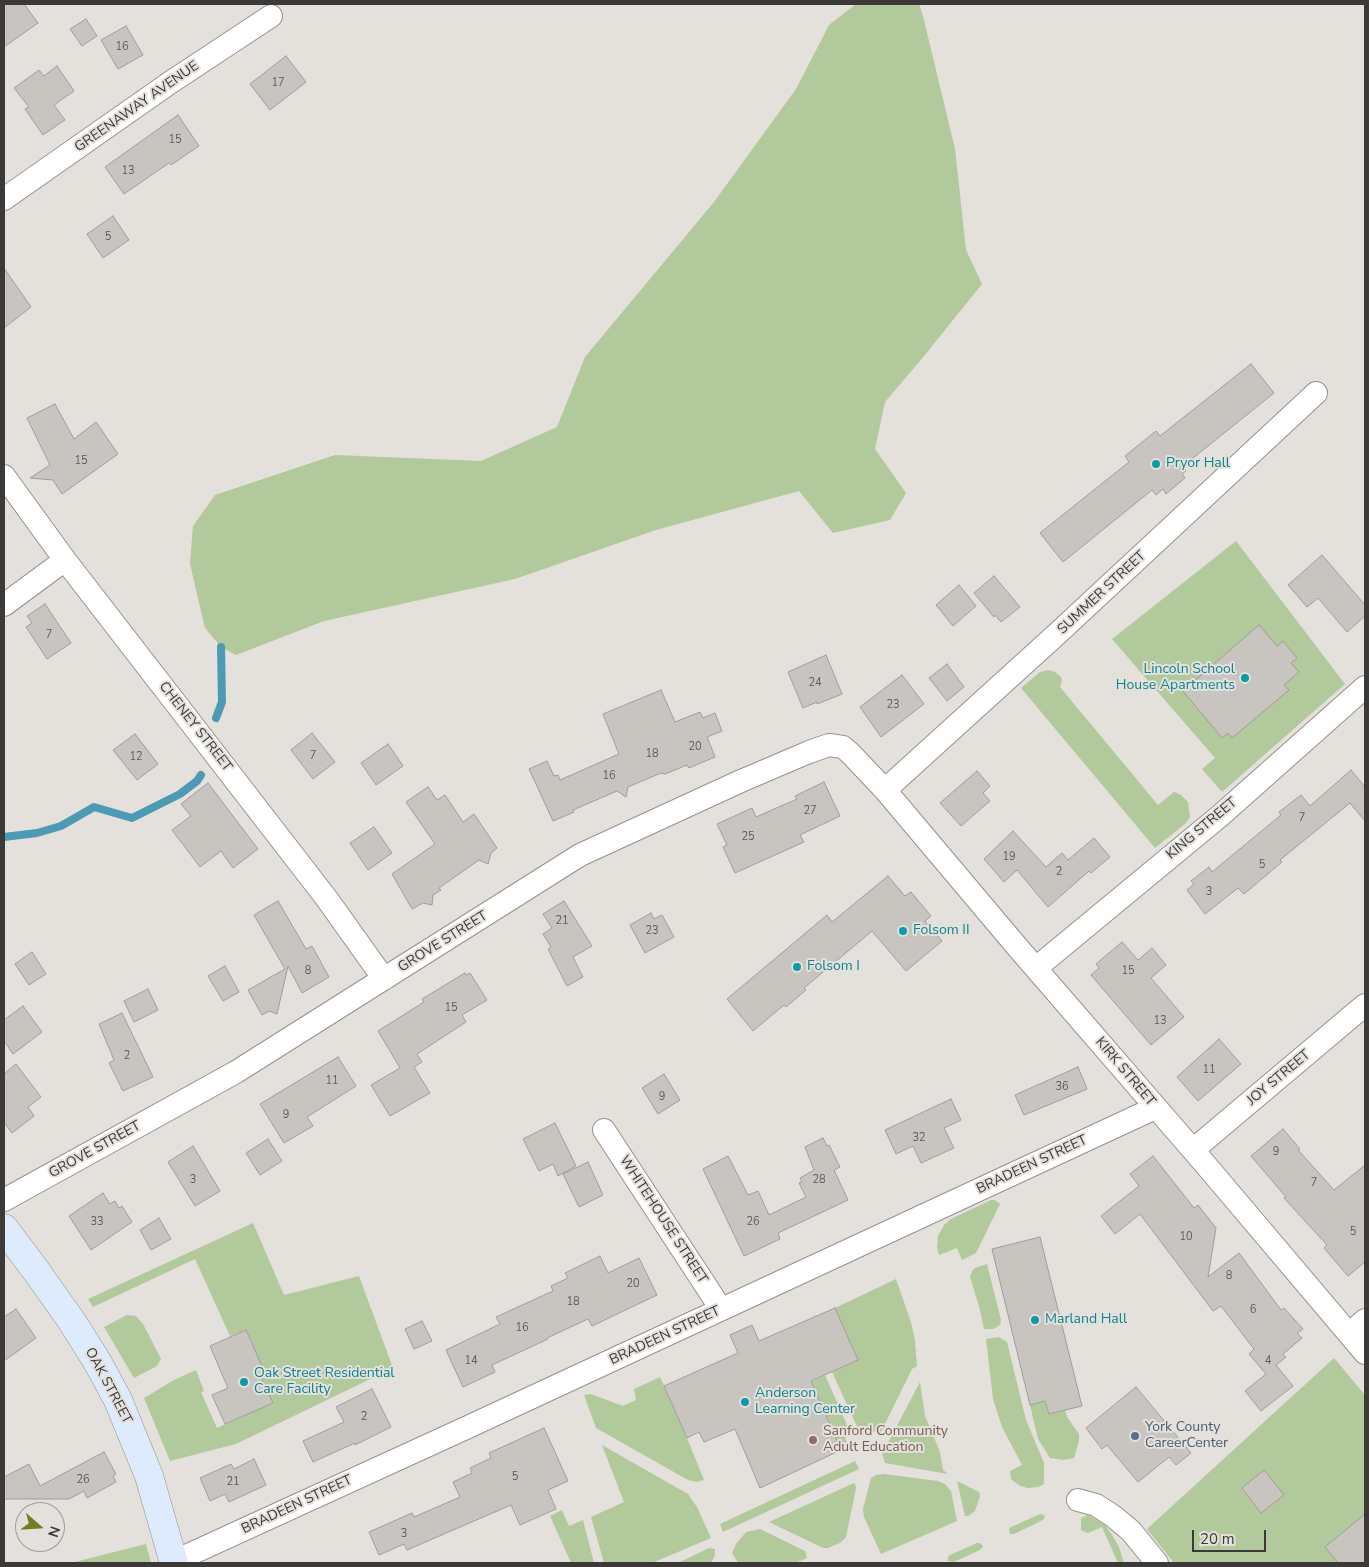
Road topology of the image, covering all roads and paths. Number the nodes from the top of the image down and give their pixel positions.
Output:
1 (272, 16) dead end
2 (4, 199) edge
3 (1316, 393) dead end
4 (4, 476) edge
5 (65, 560) junction
6 (4, 605) edge
7 (1365, 687) edge
8 (885, 790) junction
9 (1036, 968) junction
10 (384, 979) junction
11 (1365, 1005) edge
12 (1155, 1108) junction
13 (604, 1130) dead end
14 (1194, 1150) junction
15 (4, 1200) edge
16 (4, 1228) edge
17 (722, 1309) junction
18 (1358, 1327) edge
19 (1365, 1353) edge
20 (1078, 1500) dead end
21 (173, 1562) edge
22 (1157, 1563) edge

1 - 2 street, GREENAWAY AVENUE
3 - 8 street, SUMMER STREET
4 - 5 street, CHENEY STREET
5 - 6 street
5 - 10 street, CHENEY STREET
7 - 9 street, KING STREET
8 - 9 street, KIRK STREET
8 - 10 street, GROVE STREET
9 - 12 street, KIRK STREET
10 - 15 street, GROVE STREET
11 - 14 street, JOY STREET
12 - 14 street, KIRK STREET
12 - 17 street, BRADEEN STREET
13 - 17 street, WHITEHOUSE STREET
14 - 18 street, KIRK STREET
16 - 21 main road, OAK STREET
17 - 21 street, BRADEEN STREET
18 - 19 street, KIRK STREET
20 - 22 street

